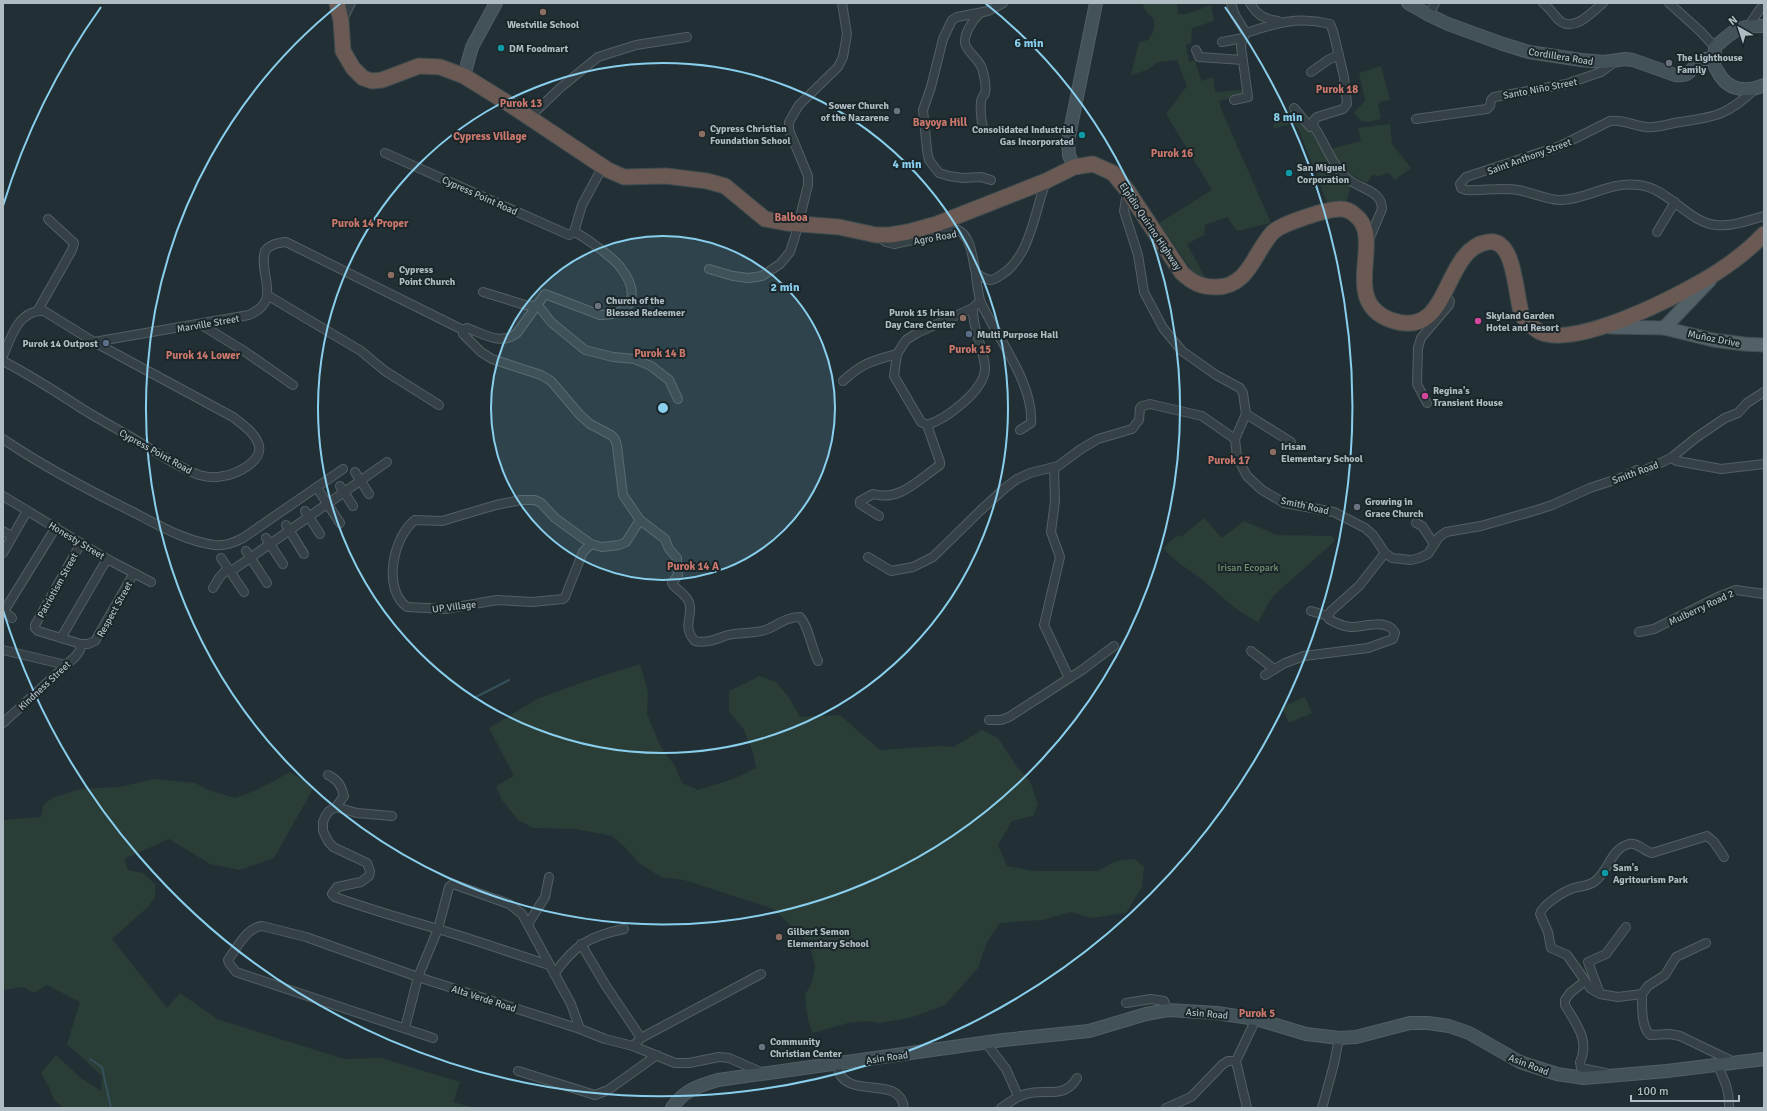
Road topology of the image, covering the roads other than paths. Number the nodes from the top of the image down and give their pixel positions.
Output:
1 (337, 3) edge
2 (351, 3) edge
3 (496, 3) edge
4 (842, 3) edge
5 (1004, 3) edge
6 (1096, 3) edge
7 (1231, 3) edge
8 (1250, 3) edge
9 (1408, 3) edge
10 (1435, 3) edge
11 (1543, 3) edge
12 (1603, 3) edge
13 (1669, 3) edge
14 (1764, 6) edge
15 (980, 13) junction
16 (1429, 15) junction
17 (341, 21) junction
18 (1283, 21) junction
19 (1764, 26) edge
20 (1748, 27) junction
21 (1244, 36) junction
22 (687, 37) dead end
23 (1222, 42) dead end
24 (1196, 50) dead end
25 (1715, 52) junction
26 (1339, 55) junction
27 (1243, 60) junction
28 (1618, 60) junction
29 (1311, 72) dead end
30 (464, 76) junction
31 (1759, 88) edge
32 (1234, 100) dead end
33 (1294, 108) dead end
34 (529, 118) junction
35 (1416, 119) dead end
36 (1313, 125) junction
37 (984, 128) dead end
38 (385, 153) dead end
39 (1074, 167) junction
40 (602, 168) junction
41 (991, 180) dead end
42 (1046, 181) junction
43 (1127, 190) junction
44 (1675, 202) junction
45 (1764, 216) edge
46 (48, 219) dead end
47 (798, 224) junction
48 (574, 232) junction
49 (1657, 232) dead end
50 (1764, 234) edge
51 (876, 235) junction
52 (1366, 246) junction
53 (709, 269) dead end
54 (1718, 271) junction
55 (976, 273) junction
56 (483, 292) dead end
57 (1444, 294) junction
58 (267, 295) junction
59 (980, 301) junction
60 (536, 306) junction
61 (973, 308) junction
62 (38, 310) junction
63 (200, 324) junction
64 (1604, 327) junction
65 (1664, 328) junction
66 (463, 330) junction
67 (94, 342) junction
68 (1764, 345) edge
69 (897, 354) junction
70 (3, 356) edge
71 (3, 361) edge
72 (843, 381) dead end
73 (293, 385) dead end
74 (1764, 392) edge
75 (678, 399) dead end
76 (1427, 404) dead end
77 (440, 405) dead end
78 (1246, 414) junction
79 (927, 425) junction
80 (1020, 430) dead end
81 (3, 439) edge
82 (1235, 440) junction
83 (1291, 442) dead end
84 (1671, 458) junction
85 (387, 462) dead end
86 (1764, 464) edge
87 (1054, 467) junction
88 (343, 469) dead end
89 (355, 472) dead end
90 (360, 481) junction
91 (317, 488) junction
92 (342, 489) junction
93 (369, 494) dead end
94 (3, 496) edge
95 (327, 504) junction
96 (353, 506) dead end
97 (27, 511) junction
98 (307, 514) junction
99 (879, 516) dead end
100 (640, 520) junction
101 (340, 523) dead end
102 (1416, 523) dead end
103 (56, 527) junction
104 (287, 527) junction
105 (3, 531) edge
106 (320, 534) dead end
107 (12, 536) junction
108 (268, 541) junction
109 (81, 543) junction
110 (592, 544) junction
111 (1434, 544) junction
112 (3, 552) edge
113 (1385, 553) junction
114 (248, 554) junction
115 (304, 554) dead end
116 (868, 557) dead end
117 (221, 558) dead end
118 (107, 559) junction
119 (283, 564) dead end
120 (229, 570) junction
121 (134, 573) junction
122 (151, 582) dead end
123 (267, 583) dead end
124 (213, 588) dead end
125 (244, 592) dead end
126 (1764, 594) edge
127 (4, 610) edge
128 (1311, 611) dead end
129 (1328, 616) junction
130 (12, 618) dead end
131 (1639, 632) dead end
132 (61, 638) junction
133 (1114, 646) dead end
134 (3, 650) edge
135 (79, 650) junction
136 (1250, 651) dead end
137 (818, 661) dead end
138 (66, 665) junction
139 (1274, 669) junction
140 (1265, 675) dead end
141 (1069, 678) junction
142 (989, 720) dead end
143 (3, 723) edge
144 (328, 775) dead end
145 (336, 807) junction
146 (392, 816) dead end
147 (1724, 857) dead end
148 (549, 877) dead end
149 (528, 924) junction
150 (1626, 927) dead end
151 (438, 929) junction
152 (624, 929) dead end
153 (1706, 942) dead end
154 (581, 944) junction
155 (549, 965) junction
156 (554, 974) junction
157 (761, 974) dead end
158 (418, 977) junction
159 (1585, 981) junction
160 (1600, 994) junction
161 (1642, 994) junction
162 (1126, 1003) dead end
163 (1168, 1010) junction
164 (1256, 1019) junction
165 (405, 1028) junction
166 (580, 1029) junction
167 (433, 1038) dead end
168 (641, 1038) junction
169 (1339, 1038) junction
170 (986, 1043) junction
171 (633, 1046) junction
172 (657, 1055) junction
173 (1764, 1059) edge
174 (1236, 1061) junction
175 (1734, 1062) junction
176 (837, 1064) junction
177 (1717, 1064) junction
178 (518, 1071) dead end
179 (766, 1074) junction
180 (1616, 1076) junction
181 (1077, 1078) dead end
182 (1018, 1096) junction
183 (672, 1108) edge
184 (904, 1108) edge
185 (1001, 1108) edge
186 (1166, 1108) edge
187 (1247, 1108) edge
188 (1322, 1108) edge
189 (1729, 1108) edge

1 - 17 highway, Elpidio Quirino Highway
2 - 17 street
3 - 30 main road
4 - 47 street
5 - 15 street
6 - 39 main road
7 - 21 street
8 - 18 street
9 - 16 main road, Cordillera Road
10 - 16 street
11 - 12 street
13 - 25 street
14 - 20 street
15 - 37 street
15 - 41 street
16 - 28 main road, Cordillera Road
17 - 30 highway, Elpidio Quirino Highway
18 - 21 street
18 - 26 street
19 - 20 main road
20 - 25 main road
21 - 23 street
21 - 27 street
22 - 34 street
24 - 27 street
25 - 28 main road, Cordillera Road
25 - 31 main road
26 - 29 street
26 - 36 street
27 - 32 street
28 - 35 street, Santo Niño Street
30 - 34 highway, Elpidio Quirino Highway
31 - 44 street, Saint Anthony Street
33 - 36 street
34 - 40 highway, Elpidio Quirino Highway
36 - 52 street
38 - 48 street, Cypress Point Road
39 - 42 highway, Elpidio Quirino Highway
39 - 43 highway, Elpidio Quirino Highway
40 - 47 highway, Elpidio Quirino Highway
40 - 48 street
42 - 51 highway, Elpidio Quirino Highway
42 - 55 street
43 - 52 highway, Elpidio Quirino Highway
43 - 78 street
44 - 45 street
44 - 49 street
46 - 62 street
47 - 51 highway, Elpidio Quirino Highway
47 - 53 street
48 - 60 street
50 - 54 highway, Elpidio Quirino Highway
51 - 55 street, Agro Road
52 - 57 highway, Elpidio Quirino Highway
54 - 64 highway, Elpidio Quirino Highway
54 - 65 main road
55 - 59 street
56 - 60 street
57 - 64 highway, Elpidio Quirino Highway
57 - 76 street
58 - 63 street, Marville Street
58 - 66 street
58 - 77 street
59 - 61 street
59 - 80 street
60 - 66 street
60 - 75 street
61 - 69 street
61 - 79 street
62 - 67 street
62 - 70 street
63 - 67 street, Marville Street
63 - 73 street
64 - 65 main road, Muñoz Drive
65 - 68 main road, Muñoz Drive
66 - 100 street
67 - 71 street, Cypress Point Road
69 - 72 street
69 - 79 street
74 - 84 street, Smith Road
78 - 82 street
78 - 83 street
79 - 99 street
81 - 91 street
82 - 87 street
82 - 113 street, Smith Road
84 - 86 street
84 - 111 street, Smith Road
85 - 90 street
87 - 116 street
87 - 141 street
88 - 91 street
89 - 90 street
90 - 92 street
90 - 93 street
91 - 95 street
92 - 95 street
92 - 96 street
94 - 97 street, Honesty Street
95 - 98 street
95 - 101 street
97 - 103 street, Honesty Street
97 - 107 street
98 - 104 street
98 - 106 street
100 - 110 street
100 - 137 street
102 - 111 street
103 - 109 street, Honesty Street
103 - 127 street
104 - 108 street
104 - 115 street
105 - 107 street
107 - 112 street
108 - 114 street
108 - 119 street
109 - 118 street, Honesty Street
109 - 132 street, Patriotism Street
110 - 110 street, UP Village
111 - 113 street, Smith Road
113 - 129 street
114 - 120 street
114 - 123 street
117 - 120 street
118 - 121 street, Honesty Street
118 - 132 street
120 - 124 street
120 - 125 street
121 - 122 street, Honesty Street
121 - 135 street, Respect Street
126 - 131 street, Mulberry Road 2
127 - 130 street
128 - 129 street
129 - 139 street
132 - 135 street
133 - 141 street
134 - 138 street
135 - 138 street, Kindness Street
136 - 139 street
138 - 143 street, Kindness Street
139 - 140 street
141 - 142 street
144 - 145 street
145 - 146 street
145 - 151 street
147 - 159 street
148 - 149 street
149 - 151 street
149 - 155 street
150 - 160 street
151 - 155 street
151 - 158 street
152 - 154 street
153 - 161 street
154 - 156 street
154 - 168 street
155 - 156 street
156 - 166 street
157 - 168 street
158 - 165 street
158 - 165 street, Alta Verde Road
158 - 166 street, Alta Verde Road
159 - 160 street
159 - 180 street
160 - 161 street
161 - 175 street
162 - 163 street
163 - 164 main road, Asin Road
163 - 170 main road, Asin Road
164 - 169 main road, Asin Road
164 - 174 street
165 - 167 street
166 - 171 street, Alta Verde Road
168 - 171 street
169 - 180 main road, Asin Road
169 - 188 street
170 - 176 main road, Asin Road
170 - 182 street
171 - 172 street, Alta Verde Road
172 - 178 street
172 - 179 street, Alta Verde Road
173 - 175 main road, Asin Road
174 - 186 street
174 - 187 street
175 - 177 main road, Asin Road
176 - 179 main road, Asin Road
176 - 184 street
177 - 180 main road, Asin Road
177 - 189 street
179 - 183 main road, Asin Road
181 - 182 street
182 - 185 street

